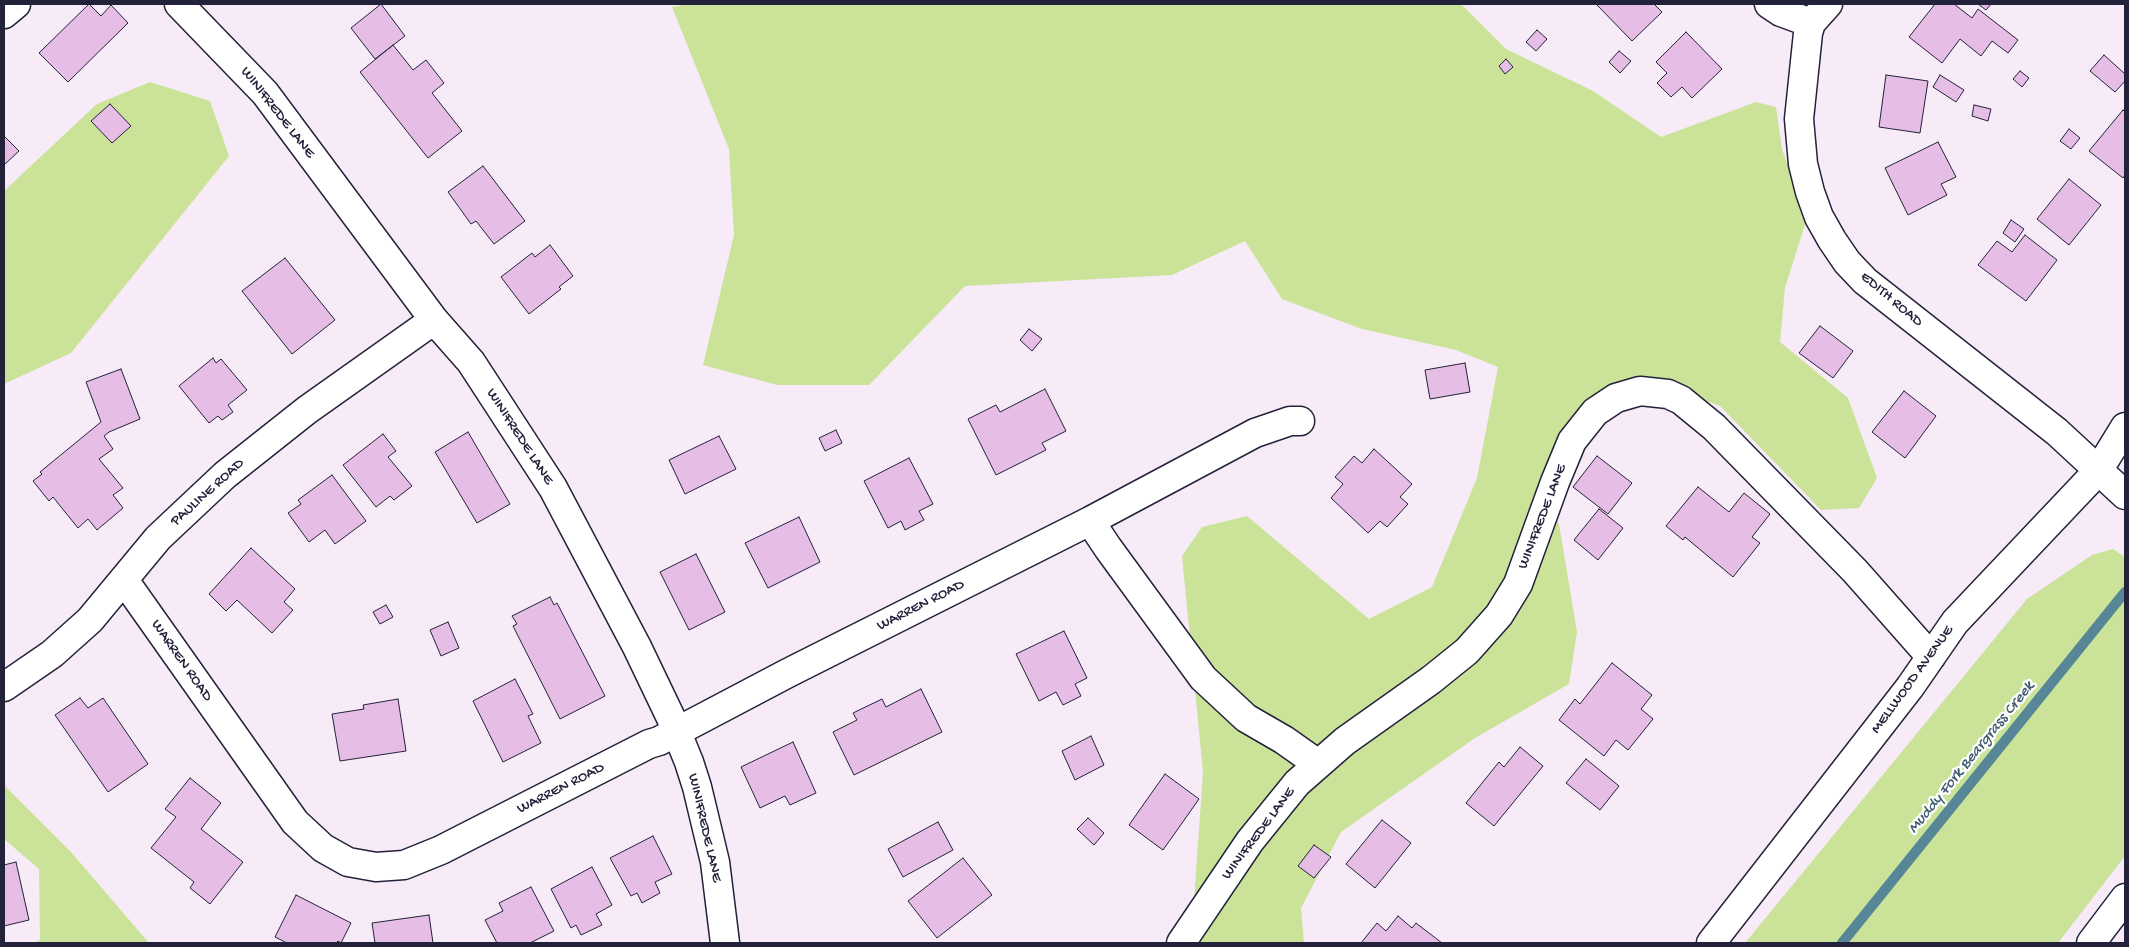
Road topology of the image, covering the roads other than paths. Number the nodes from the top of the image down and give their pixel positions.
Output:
1 (16, 4) edge
2 (180, 4) edge
3 (1769, 4) edge
4 (4, 14) edge
5 (1819, 14) edge
6 (434, 320) junction
7 (1300, 421) dead end
8 (2125, 427) edge
9 (2098, 471) junction
10 (2125, 495) edge
11 (1090, 521) junction
12 (124, 580) junction
13 (1931, 657) junction
14 (4, 687) edge
15 (676, 732) junction
16 (1318, 764) junction
17 (2125, 898) edge
18 (725, 943) edge
19 (1181, 943) edge
20 (1711, 943) edge
21 (2091, 943) edge

1 - 4 main road
2 - 6 main road, WINIFREDE LANE
3 - 5 main road
5 - 9 main road, EDITH ROAD
6 - 12 main road, PAULINE ROAD
6 - 15 main road, WINIFREDE LANE
7 - 11 main road, WARREN ROAD
8 - 9 main road, MELLWOOD AVENUE
9 - 10 main road, EDITH ROAD
9 - 13 main road, MELLWOOD AVENUE
11 - 15 main road, WARREN ROAD
11 - 16 main road
12 - 14 main road, PAULINE ROAD
12 - 15 main road, WARREN ROAD
13 - 16 main road, WINIFREDE LANE
13 - 20 main road, MELLWOOD AVENUE
15 - 18 main road, WINIFREDE LANE
16 - 19 main road, WINIFREDE LANE
17 - 21 main road

